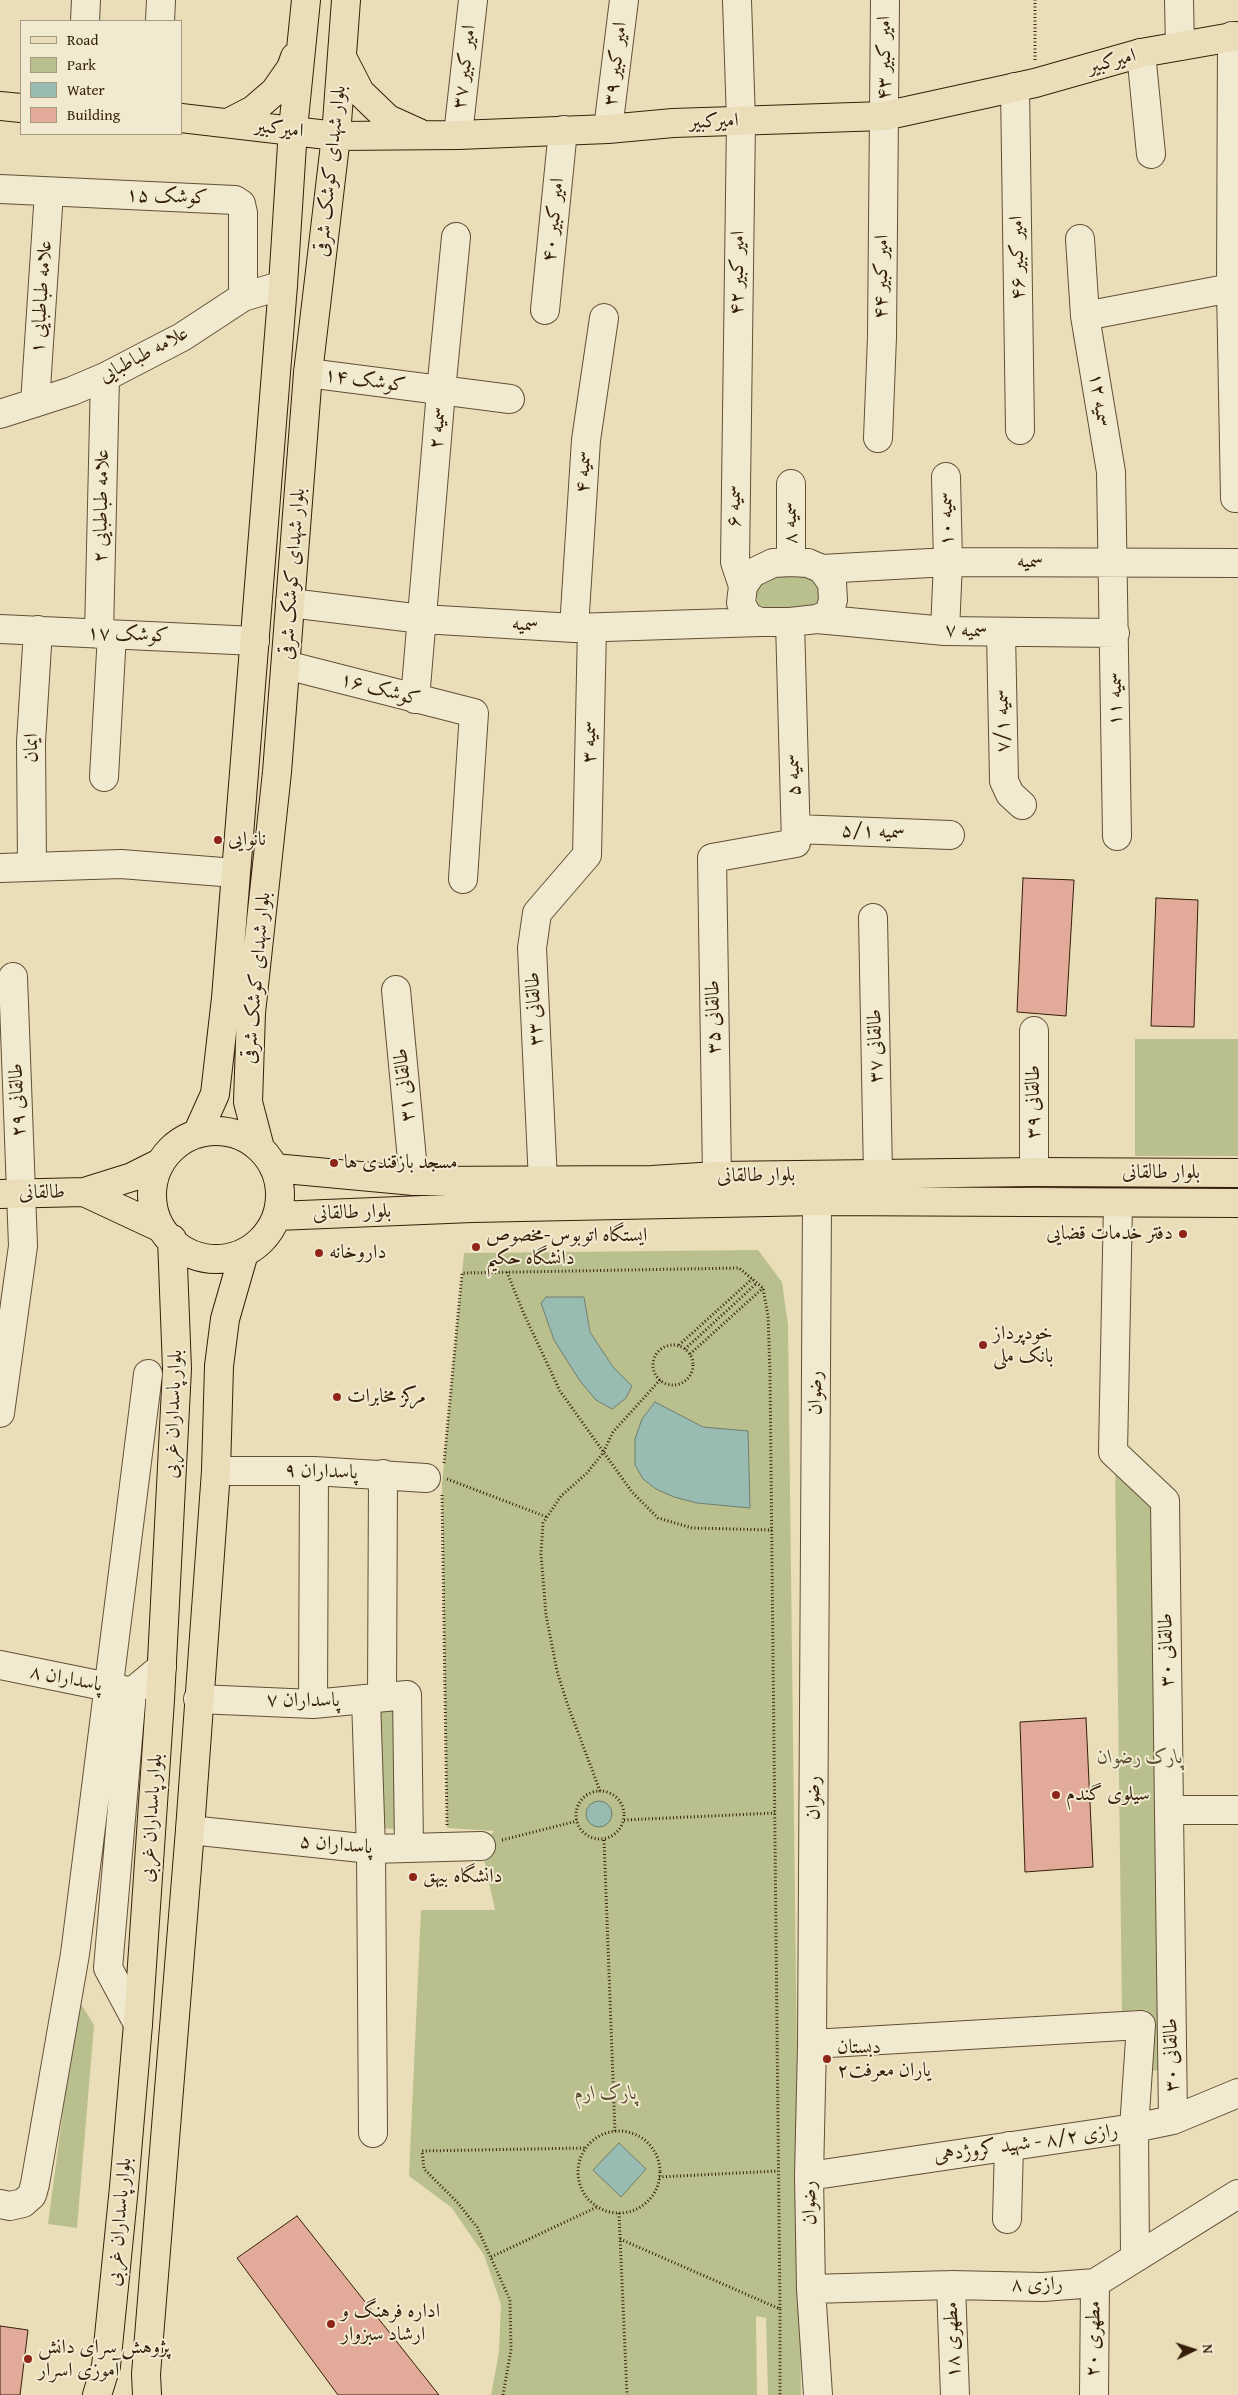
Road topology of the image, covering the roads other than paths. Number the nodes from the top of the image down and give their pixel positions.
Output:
1 (86, 0) edge
2 (161, 0) edge
3 (306, 0) edge
4 (346, 0) edge
5 (473, 0) edge
6 (624, 0) edge
7 (737, 0) edge
8 (885, 0) edge
9 (1180, 0) edge
10 (85, 20) edge
11 (160, 20) edge
12 (1235, 36) edge
13 (301, 41) junction
14 (1180, 46) junction
15 (1141, 53) junction
16 (342, 56) junction
17 (1025, 85) junction
18 (0, 106) edge
19 (20, 108) edge
20 (884, 116) junction
21 (182, 118) edge
22 (741, 121) junction
23 (228, 123) junction
24 (608, 129) junction
25 (293, 130) junction
26 (563, 130) junction
27 (458, 135) junction
28 (336, 136) junction
29 (425, 136) junction
30 (1151, 154) dead end
31 (0, 189) edge
32 (49, 192) junction
33 (456, 236) dead end
34 (1080, 239) dead end
35 (283, 285) junction
36 (1231, 288) junction
37 (243, 297) junction
38 (545, 310) dead end
39 (1085, 316) junction
40 (604, 318) dead end
41 (308, 373) junction
42 (105, 377) junction
43 (441, 391) junction
44 (510, 400) dead end
45 (35, 402) junction
46 (0, 414) edge
47 (736, 424) joint
48 (1020, 430) dead end
49 (878, 438) dead end
50 (946, 477) dead end
51 (791, 484) dead end
52 (1235, 498) dead end
53 (791, 562) junction
54 (948, 562) junction
55 (1111, 562) junction
56 (1238, 563) edge
57 (822, 569) junction
58 (743, 586) junction
59 (290, 603) junction
60 (422, 619) junction
61 (817, 619) junction
62 (760, 622) junction
63 (790, 622) junction
64 (583, 628) junction
65 (0, 629) edge
66 (38, 630) junction
67 (945, 632) junction
68 (1001, 632) junction
69 (1115, 633) junction
70 (105, 634) junction
71 (256, 641) junction
72 (286, 665) junction
73 (415, 699) junction
74 (244, 768) junction
75 (277, 772) junction
76 (104, 777) dead end
77 (1022, 805) dead end
78 (796, 829) junction
79 (950, 835) dead end
80 (1117, 836) dead end
81 (587, 855) joint
82 (32, 866) junction
83 (0, 868) edge
84 (235, 873) junction
85 (463, 878) dead end
86 (873, 918) dead end
87 (13, 977) dead end
88 (396, 990) dead end
89 (1034, 1031) dead end
90 (197, 1134) junction
91 (267, 1158) junction
92 (160, 1163) junction
93 (1034, 1172) junction
94 (1238, 1173) edge
95 (878, 1175) junction
96 (717, 1176) junction
97 (414, 1181) junction
98 (543, 1181) junction
99 (84, 1192) junction
100 (11, 1194) edge
101 (817, 1201) junction
102 (1238, 1203) edge
103 (1118, 1204) junction
104 (277, 1216) junction
105 (166, 1234) junction
106 (244, 1253) junction
107 (148, 1374) dead end
108 (0, 1413) edge
109 (216, 1471) junction
110 (314, 1471) junction
111 (383, 1474) junction
112 (438, 1481) road end
113 (0, 1665) edge
114 (162, 1668) junction
115 (121, 1690) junction
116 (385, 1697) junction
117 (198, 1699) junction
118 (313, 1704) junction
119 (1169, 1810) junction
120 (1238, 1810) edge
121 (190, 1830) junction
122 (481, 1846) road end
123 (409, 1847) junction
124 (371, 1849) junction
125 (138, 2024) junction
126 (812, 2044) junction
127 (1238, 2093) edge
128 (1172, 2120) junction
129 (1134, 2128) junction
130 (373, 2133) dead end
131 (1009, 2146) junction
132 (809, 2176) junction
133 (1238, 2194) edge
134 (0, 2204) edge
135 (1007, 2219) dead end
136 (1135, 2258) junction
137 (1095, 2283) junction
138 (951, 2286) junction
139 (811, 2289) junction
140 (97, 2395) edge
141 (147, 2395) edge
142 (818, 2395) edge
143 (955, 2395) edge
144 (1094, 2395) edge

1 - 10 street
2 - 11 street
3 - 13 main road, بلوار شهدای کوشک شرقی
4 - 16 main road, بلوار شهدای کوشک شرقی
5 - 27 street, امیر کبیر ۳۷
6 - 24 street, امیر کبیر ۳۹
7 - 22 street, امیر کبیر ۴۲
8 - 20 street, امیر کبیر ۴۳
9 - 14 street
12 - 14 main road, امیرکبیر
12 - 36 street
13 - 23 main road
13 - 25 main road, بلوار شهدای کوشک شرقی
14 - 15 main road, امیرکبیر
15 - 17 main road, امیرکبیر
15 - 30 street
16 - 28 main road, بلوار شهدای کوشک شرقی
16 - 29 main road
17 - 20 main road, امیرکبیر
17 - 48 street, امیر کبیر ۴۶
18 - 19 main road
20 - 22 main road, امیرکبیر
20 - 49 street, امیر کبیر ۴۴
21 - 23 main road, امیرکبیر
22 - 24 main road, امیرکبیر
22 - 47 street, امیر کبیر ۴۲
23 - 25 main road, امیرکبیر
24 - 26 main road, امیرکبیر
25 - 28 main road, امیرکبیر
25 - 35 main road, بلوار شهدای کوشک شرقی
26 - 27 main road, امیرکبیر
26 - 38 street, امیر کبیر ۴۰
27 - 29 main road, امیرکبیر
28 - 29 main road, امیرکبیر
28 - 41 main road, بلوار شهدای کوشک شرقی
31 - 32 street, کوشک ۱۵
32 - 37 street, کوشک ۱۵
32 - 45 street, علامه طباطبایی ۱
33 - 43 street, سمیه ۲
34 - 39 street, سمیه ۱۲
35 - 37 street, علامه طباطبایی
35 - 71 main road, بلوار شهدای کوشک شرقی
36 - 39 street
36 - 52 street
37 - 42 street, علامه طباطبایی
39 - 55 street, سمیه ۱۲
40 - 64 street, سمیه ۴
41 - 43 street, کوشک ۱۴
41 - 59 main road, بلوار شهدای کوشک شرقی
42 - 45 street, علامه طباطبایی
42 - 70 street, علامه طباطبایی ۲
43 - 44 street, کوشک ۱۴
43 - 60 street, سمیه ۲
45 - 46 street, علامه طباطبایی
47 - 58 street, سمیه ۶
50 - 54 street, سمیه ۱۰
51 - 53 street, سمیه ۸
53 - 57 street
53 - 58 street
54 - 55 street, سمیه
54 - 57 street, سمیه
54 - 67 street, سمیه ۱۰
55 - 56 street, سمیه
55 - 69 street, سمیه ۱۱
57 - 61 street
58 - 62 street
59 - 60 street, سمیه
59 - 72 main road, بلوار شهدای کوشک شرقی
60 - 64 street, سمیه
60 - 73 street, سمیه ۲
61 - 63 street
61 - 67 street, سمیه ۷
62 - 63 street
62 - 64 street, سمیه
63 - 78 street, سمیه ۵
64 - 81 street, سمیه ۳
65 - 66 street, کوشک ۱۷
66 - 70 street, کوشک ۱۷
66 - 82 street, ایمان
67 - 68 street, سمیه ۷
68 - 69 street, سمیه ۷
68 - 77 street, سمیه ۷/۱
69 - 80 street, سمیه ۱۱
70 - 71 street, کوشک ۱۷
70 - 76 street, علامه طباطبایی ۲
71 - 74 main road, بلوار شهدای کوشک شرقی
72 - 73 street, کوشک ۱۶
72 - 75 main road, بلوار شهدای کوشک شرقی
73 - 85 street, کوشک ۱۶
74 - 75 main road
74 - 84 main road, بلوار شهدای کوشک شرقی
75 - 91 main road, بلوار شهدای کوشک شرقی
78 - 79 street, سمیه ۵/۱
78 - 96 street, طالقانی ۳۵
81 - 98 street, طالقانی ۳۳
82 - 83 street
82 - 84 street
84 - 90 main road, بلوار شهدای کوشک شرقی
86 - 95 street, طالقانی ۳۷
87 - 100 street, طالقانی ۲۹
88 - 97 street, طالقانی ۳۱
89 - 93 street, طالقانی ۳۹
90 - 91 main road
90 - 92 main road
91 - 97 main road, بلوار طالقانی
91 - 104 main road
92 - 99 main road
92 - 105 main road
93 - 94 main road, بلوار طالقانی
93 - 95 main road, بلوار طالقانی
95 - 96 main road, بلوار طالقانی
96 - 98 main road, بلوار طالقانی
97 - 98 main road, بلوار طالقانی
99 - 100 main road, طالقانی
99 - 105 main road
100 - 108 street, طالقانی ۲۹
101 - 103 main road, بلوار طالقانی
101 - 104 main road, بلوار طالقانی
101 - 126 street, رضوان
102 - 103 main road, بلوار طالقانی
103 - 119 street, طالقانی ۳۰
104 - 106 main road
105 - 106 main road
105 - 114 main road, بلوار پاسداران غربی
106 - 109 main road, بلوار پاسداران غربی
107 - 115 street
109 - 110 street, پاسداران ۹
109 - 117 main road, بلوار پاسداران غربی
110 - 111 street, پاسداران ۹
110 - 118 street
111 - 112 street, پاسداران ۹
111 - 116 street
113 - 115 street, پاسداران ۸
114 - 115 street
114 - 125 main road, بلوار پاسداران غربی
115 - 125 street
115 - 134 street
116 - 118 street, پاسداران ۷
116 - 123 street
116 - 124 street
117 - 118 street, پاسداران ۷
117 - 121 main road, بلوار پاسداران غربی
119 - 120 street
119 - 128 street, طالقانی ۳۰
121 - 124 street, پاسداران ۵
121 - 141 main road, بلوار پاسداران غربی
122 - 123 street, پاسداران ۵
123 - 124 street, پاسداران ۵
124 - 130 street
125 - 140 main road, بلوار پاسداران غربی
126 - 129 street
126 - 132 street, رضوان
127 - 128 street, رازی ۸/۲ - شهید کروژدهی
128 - 129 street, رازی ۸/۲ - شهید کروژدهی
129 - 131 street, رازی ۸/۲ - شهید کروژدهی
129 - 136 street
131 - 132 street, رازی ۸/۲ - شهید کروژدهی
131 - 135 street
132 - 139 street, رضوان
133 - 136 street, رازی ۸
136 - 137 street, رازی ۸
137 - 138 street, رازی ۸
137 - 144 street, مطهری ۲۰
138 - 139 street, رازی ۸
138 - 143 street, مطهری ۱۸
139 - 142 street, رضوان

